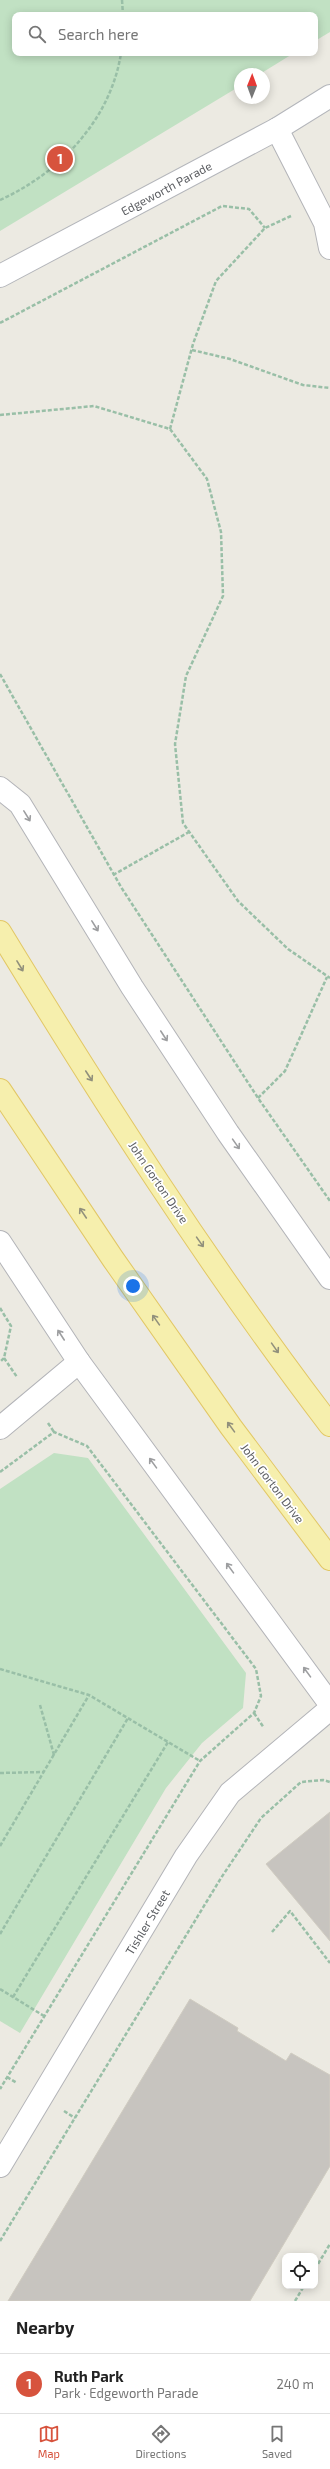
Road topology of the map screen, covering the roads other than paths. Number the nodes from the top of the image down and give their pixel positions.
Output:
1 (330, 96) edge
2 (278, 129) junction
3 (330, 248) edge
4 (0, 276) edge
5 (0, 788) edge
6 (0, 932) edge
7 (0, 1090) edge
8 (0, 1242) edge
9 (330, 1278) edge
10 (79, 1362) junction
11 (330, 1425) edge
12 (0, 1428) edge
13 (330, 1559) edge
14 (330, 1704) edge
15 (330, 1709) edge
16 (0, 2166) edge

1 - 2 street, Edgeworth Parade
2 - 3 street
2 - 4 street, Edgeworth Parade
5 -> 9 street
6 -> 11 main road, John Gorton Drive
13 -> 7 main road, John Gorton Drive
10 -> 8 street
10 - 12 street
14 -> 10 street
15 - 16 street, Tishler Street

